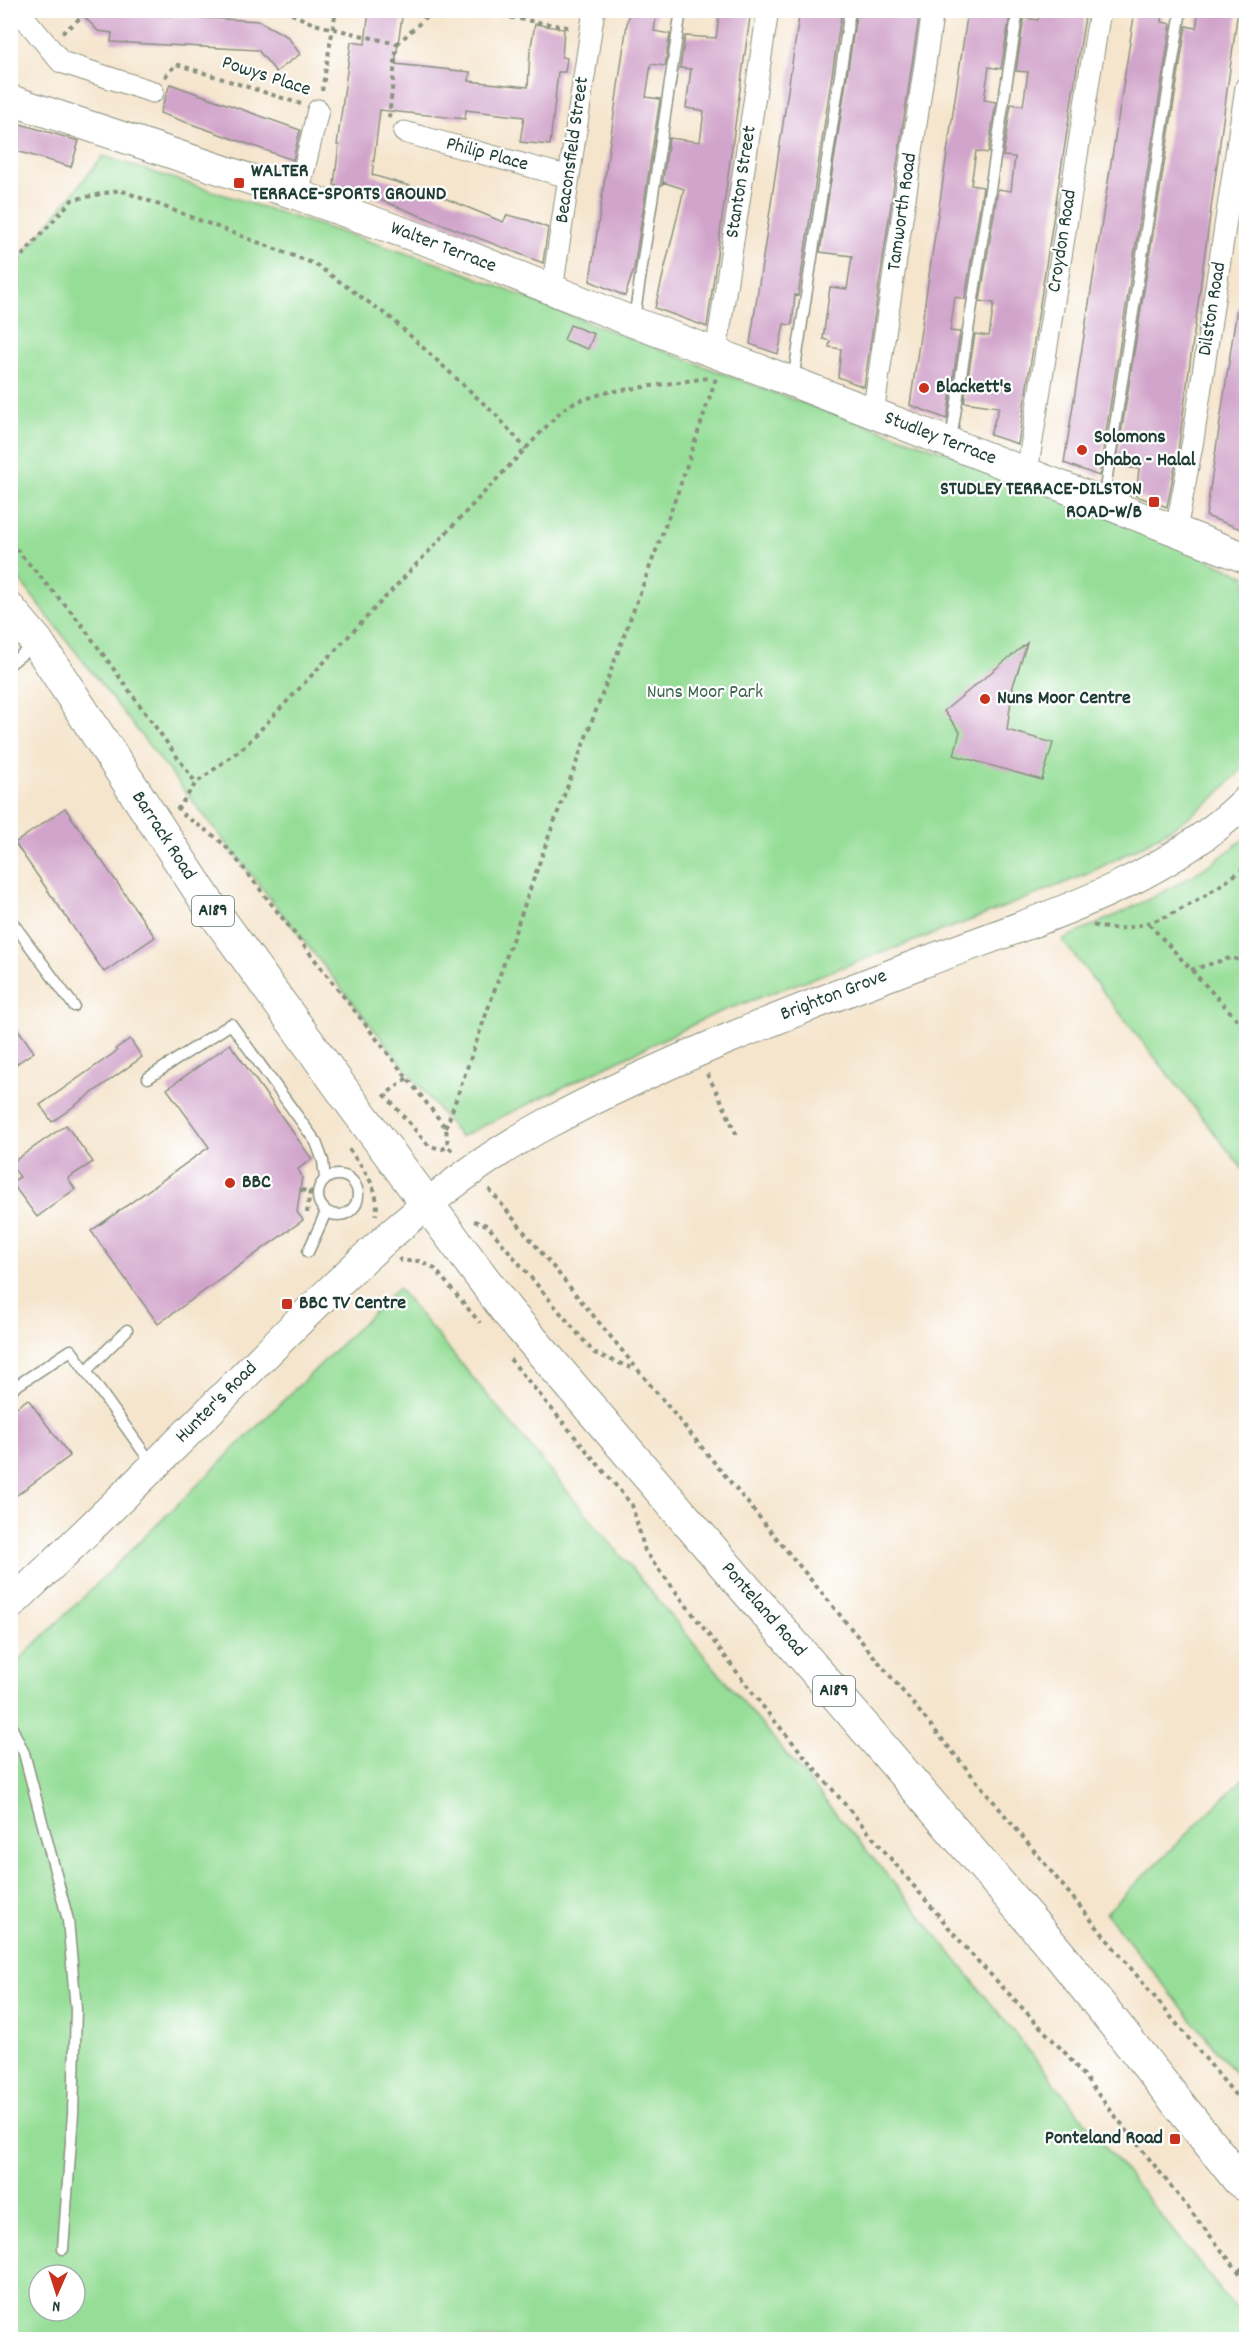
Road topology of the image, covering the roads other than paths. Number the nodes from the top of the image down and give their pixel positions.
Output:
1 (18, 10) edge
2 (594, 10) edge
3 (681, 10) edge
4 (768, 10) edge
5 (850, 10) edge
6 (933, 10) edge
7 (1018, 10) edge
8 (1100, 10) edge
9 (1181, 10) edge
10 (1246, 87) edge
11 (153, 92) road end
12 (10, 100) edge
13 (318, 110) road end
14 (404, 132) road end
15 (570, 177) junction
16 (298, 195) junction
17 (552, 290) junction
18 (633, 322) junction
19 (716, 353) junction
20 (793, 382) junction
21 (873, 414) junction
22 (950, 443) junction
23 (1026, 472) junction
24 (1103, 502) junction
25 (1176, 530) junction
26 (1246, 558) edge
27 (10, 610) edge
28 (37, 642) junction
29 (10, 664) edge
30 (1246, 801) edge
31 (10, 919) edge
32 (74, 1006) dead end
33 (148, 1078) dead end
34 (325, 1179) junction
35 (427, 1204) junction
36 (326, 1212) junction
37 (308, 1252) dead end
38 (127, 1330) dead end
39 (86, 1371) junction
40 (10, 1390) edge
41 (154, 1466) junction
42 (10, 1605) edge
43 (10, 1724) edge
44 (1244, 2188) edge
45 (63, 2249) dead end

1 - 11 street
2 - 15 street, Beaconsfield Street
3 - 18 lane
4 - 19 street, Stanton Street
5 - 20 lane
6 - 21 street, Tamworth Road
7 - 22 lane
8 - 23 street, Croydon Road
9 - 24 lane
10 - 25 street, Dilston Road
12 - 16 street, Walter Terrace
13 - 16 street
14 - 15 street, Philip Place
15 - 17 street, Beaconsfield Street
16 - 17 street, Walter Terrace
17 - 18 street, Walter Terrace
18 - 19 street, Studley Terrace
19 - 20 street, Studley Terrace
20 - 21 street, Studley Terrace
21 - 22 street, Studley Terrace
22 - 23 street, Studley Terrace
23 - 24 street, Studley Terrace
24 - 25 street, Studley Terrace
25 - 26 street, Studley Terrace
27 - 28 main road, Barrack Road / A189
28 - 29 lane
28 - 35 main road, Barrack Road / A189
30 - 35 street, Brighton Grove
31 - 32 lane
33 - 34 lane
34 - 36 lane
34 - 36 lane
35 - 41 street, Hunter's Road
35 - 44 main road, Ponteland Road / A189
36 - 37 lane
38 - 39 lane
39 - 40 lane
39 - 41 lane
41 - 42 street, Hunter's Road
43 - 45 lane

